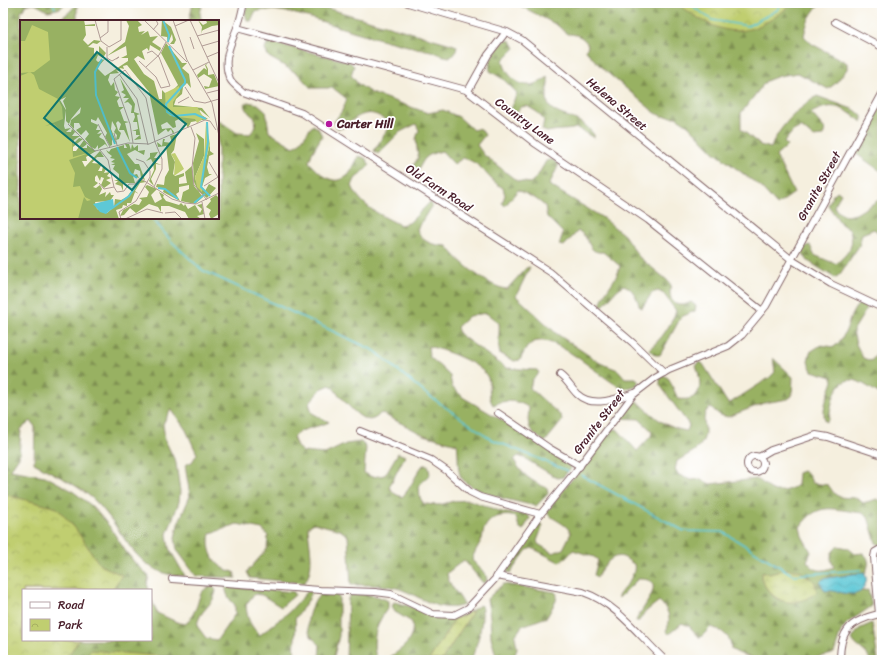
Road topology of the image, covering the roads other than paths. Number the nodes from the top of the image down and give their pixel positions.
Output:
1 (244, 3) edge
2 (408, 3) edge
3 (836, 22) dead end
4 (237, 28) junction
5 (506, 32) junction
6 (882, 47) edge
7 (468, 91) junction
8 (882, 94) edge
9 (791, 259) junction
10 (882, 308) edge
11 (762, 311) junction
12 (664, 373) junction
13 (560, 375) dead end
14 (636, 392) junction
15 (498, 413) dead end
16 (360, 431) dead end
17 (882, 455) edge
18 (759, 458) dead end
19 (580, 466) junction
20 (540, 514) junction
21 (882, 548) edge
22 (497, 576) junction
23 (172, 579) dead end
24 (665, 660) edge
25 (840, 660) edge

1 - 4 street
2 - 5 street, Helena Street
3 - 6 street
4 - 7 street, Country Lane
4 - 12 street, Old Farm Road
5 - 7 street
5 - 9 street, Helena Street
7 - 11 street, Country Lane
8 - 9 street, Granite Street
9 - 10 street, Helena Street
9 - 11 street, Granite Street
11 - 12 street, Granite Street
12 - 14 street, Granite Street
13 - 14 street
14 - 19 street, Granite Street
15 - 19 street
16 - 20 street
17 - 18 street
19 - 20 street, Granite Street
20 - 22 street, Granite Street
21 - 25 street
22 - 23 street, Granite Street
22 - 24 street

